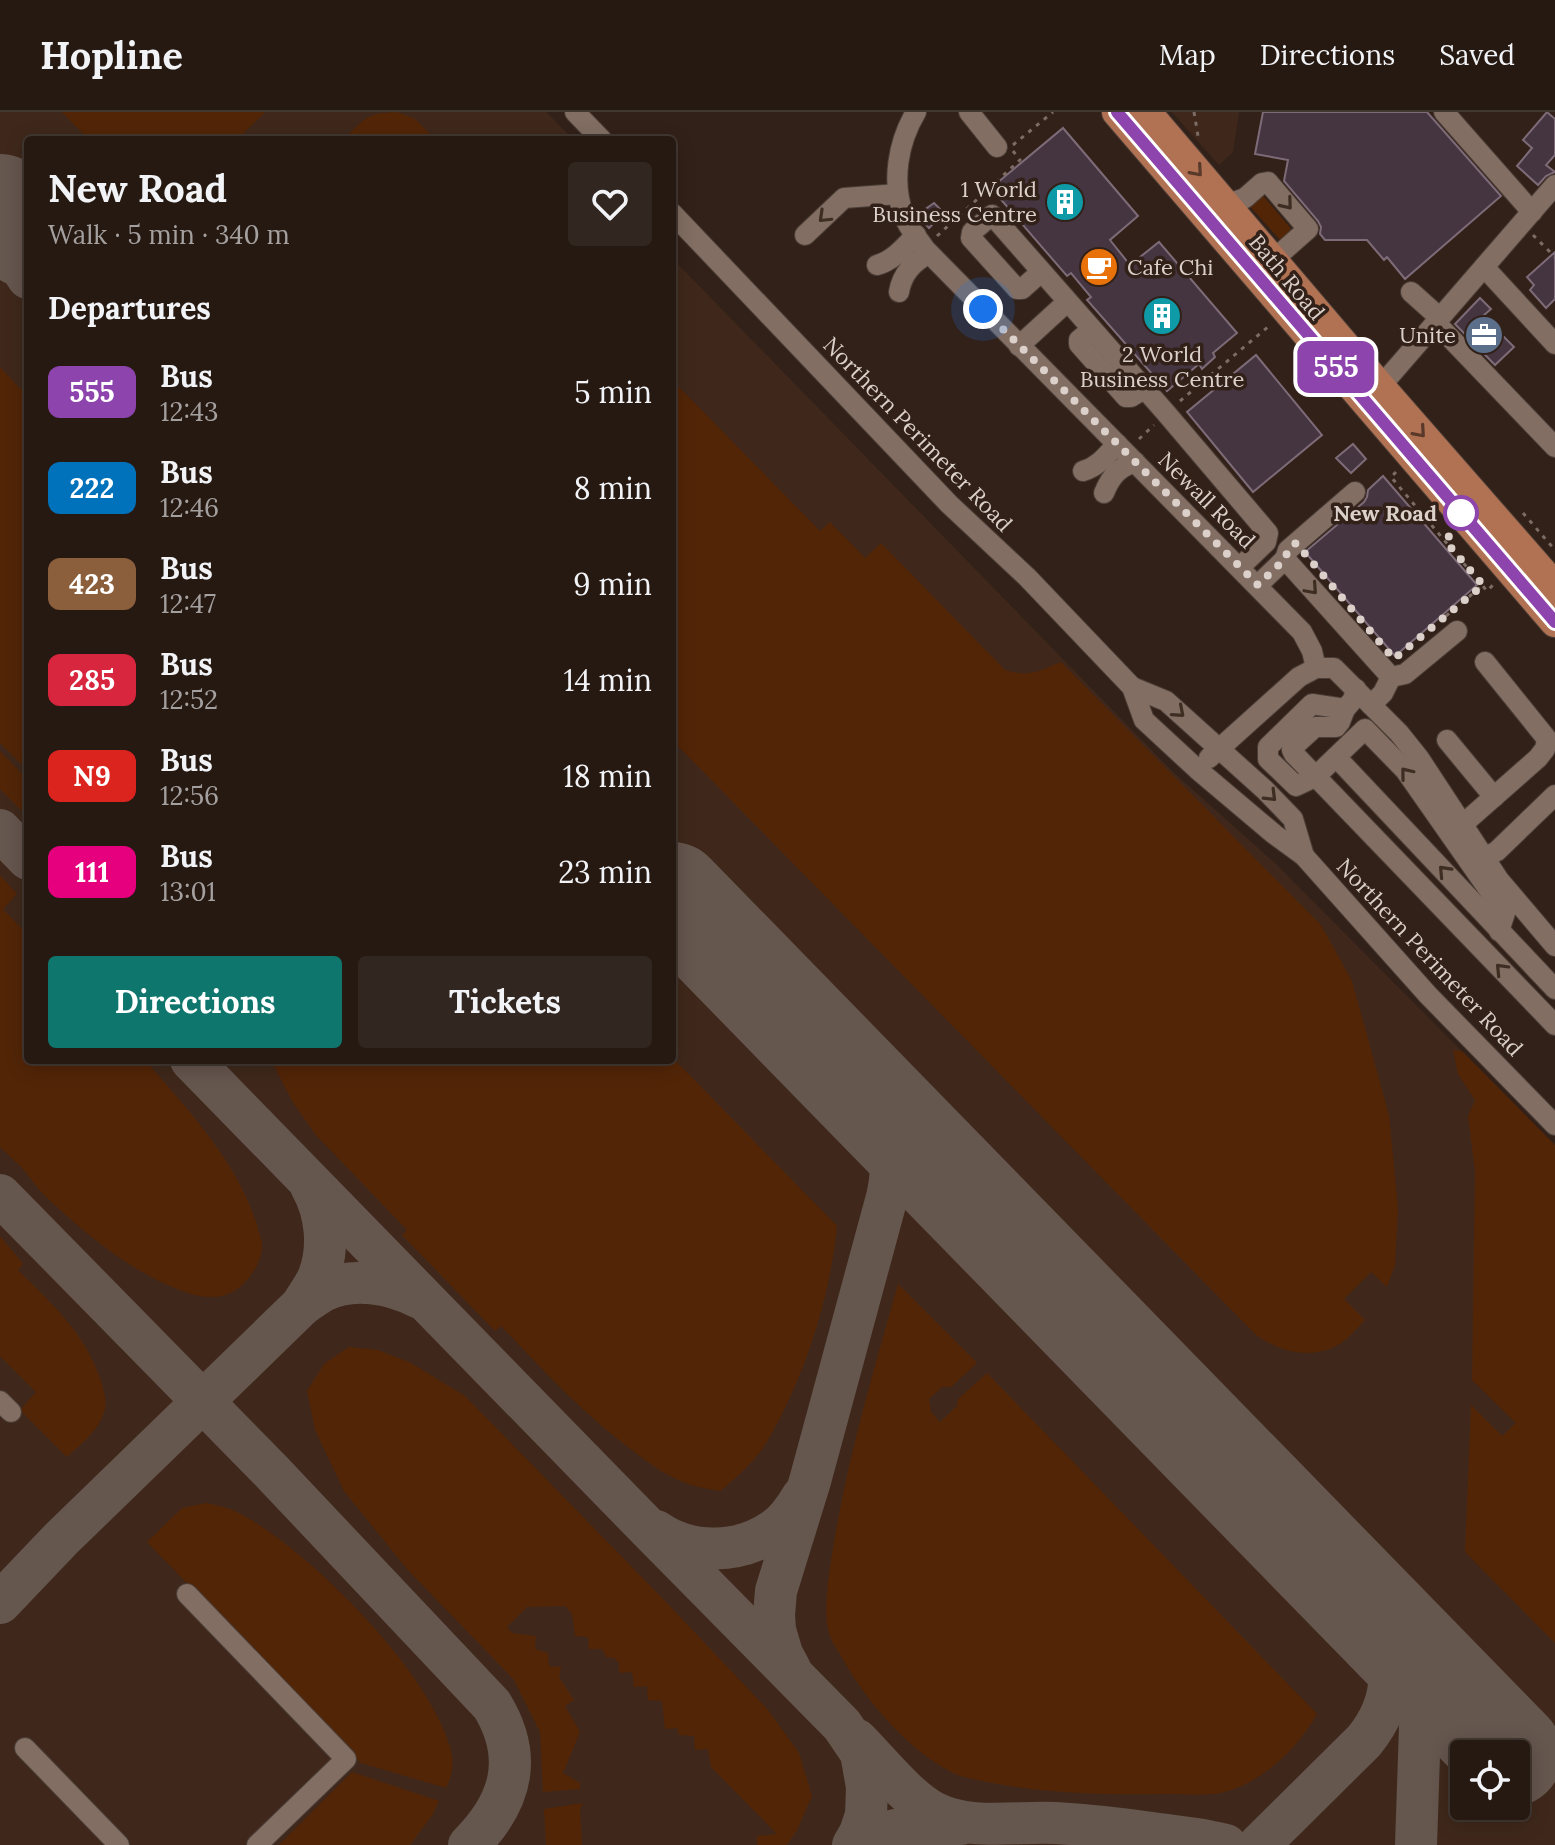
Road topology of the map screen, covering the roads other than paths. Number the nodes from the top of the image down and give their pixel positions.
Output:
1 (575, 112) edge
2 (916, 112) edge
3 (969, 112) edge
4 (1117, 112) edge
5 (1146, 112) edge
6 (1444, 112) edge
7 (598, 136) edge
8 (997, 147) dead end
9 (840, 183) dead end
10 (1555, 186) edge
11 (898, 187) junction
12 (1226, 205) junction
13 (676, 217) edge
14 (1527, 218) junction
15 (805, 235) dead end
16 (923, 246) junction
17 (1273, 260) junction
18 (877, 265) dead end
19 (1484, 267) junction
20 (1041, 272) junction
21 (899, 292) dead end
22 (1411, 292) dead end
23 (1067, 302) junction
24 (1438, 321) junction
25 (1553, 338) edge
26 (1019, 346) junction
27 (1380, 387) junction
28 (1555, 447) edge
29 (1126, 453) junction
30 (1083, 471) dead end
31 (1355, 492) dead end
32 (1104, 493) dead end
33 (1285, 559) junction
34 (1240, 567) junction
35 (1258, 585) junction
36 (1555, 587) edge
37 (1555, 622) edge
38 (1448, 626) road end
39 (1485, 662) dead end
40 (1316, 668) junction
41 (1391, 677) junction
42 (1132, 687) junction
43 (1356, 689) junction
44 (1371, 705) junction
45 (1447, 740) dead end
46 (1218, 748) junction
47 (1336, 757) junction
48 (1197, 769) junction
49 (1310, 780) junction
50 (1555, 795) edge
51 (1494, 797) junction
52 (1462, 825) junction
53 (1304, 856) junction
54 (1484, 858) junction
55 (1499, 931) junction
56 (1555, 946) edge
57 (1555, 989) edge
58 (1555, 1025) edge
59 (1555, 1125) edge
60 (187, 1594) dead end
61 (25, 1748) dead end
62 (119, 1845) edge
63 (257, 1845) edge

1 - 7 street
2 - 11 street, Newall Road
3 - 8 street
4 - 37 highway, Bath Road
5 -> 12 highway, Bath Road
6 - 14 street
9 - 11 street
10 - 14 street
11 -> 15 street
11 - 16 street, Newall Road
12 - 17 highway, Bath Road
12 -> 17 street
13 - 42 street, Northern Perimeter Road
14 - 19 street
16 - 18 street
16 - 21 street
16 - 26 street, Newall Road
17 - 27 highway, Bath Road
19 - 24 street
19 - 25 street
20 - 20 street
20 - 23 street
22 - 24 street
23 - 26 street
23 - 34 street
24 - 27 street
24 - 28 street
26 - 29 street, Newall Road
27 -> 36 highway, Bath Road
29 - 30 street
29 - 32 street
29 - 34 street, Newall Road
31 - 33 street
33 - 35 street
33 -> 41 street
34 - 35 street, Newall Road
35 - 40 street, Newall Road
38 - 41 street
39 - 51 street
40 - 43 street
40 - 46 street
41 - 44 street
42 -> 46 street, Northern Perimeter Road
42 - 48 street, Northern Perimeter Road
43 - 44 street
43 - 49 street
44 - 52 street
45 - 51 street
46 - 48 street
46 -> 53 street, Northern Perimeter Road
47 - 49 street
55 -> 47 street
55 -> 47 street
48 - 53 street, Northern Perimeter Road
58 -> 49 street
50 - 54 street
51 - 52 street
52 - 54 street
53 - 59 street, Northern Perimeter Road
54 - 56 street
55 - 57 street
60 - 63 street
61 - 62 street

